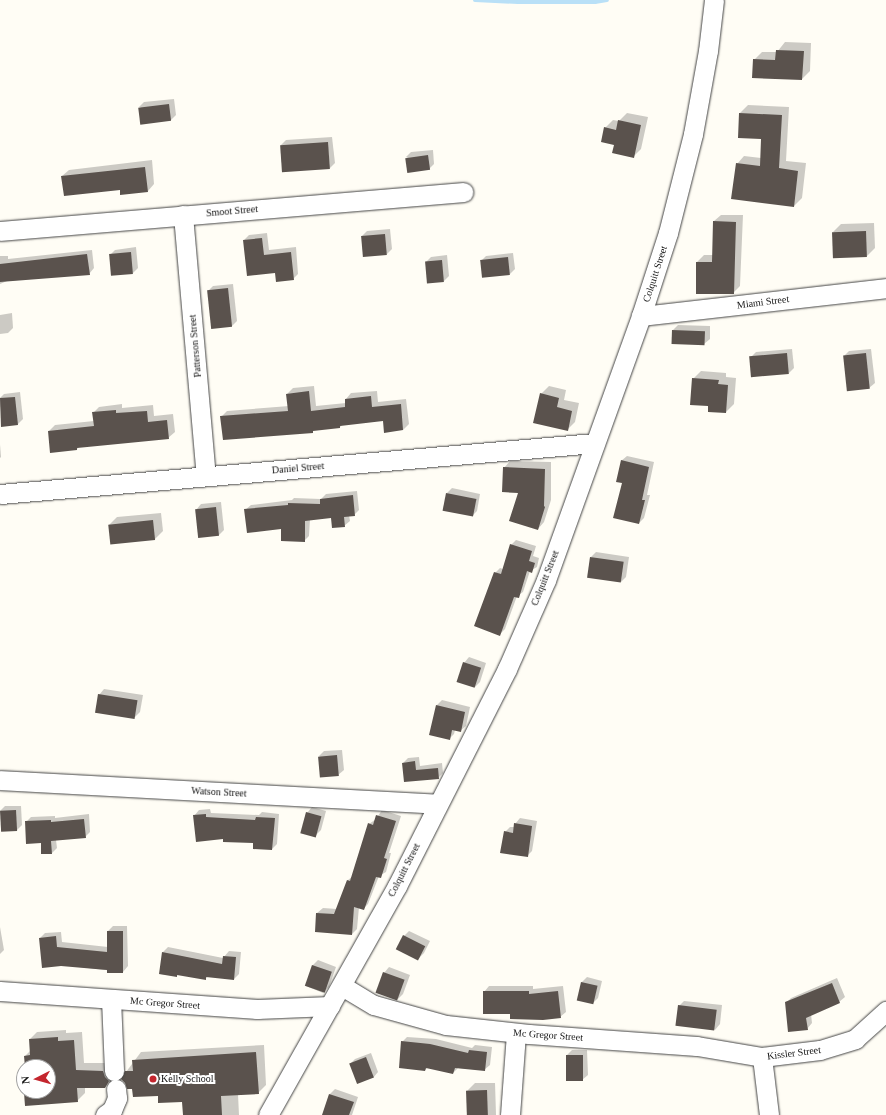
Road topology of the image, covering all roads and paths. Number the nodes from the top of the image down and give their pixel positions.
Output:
1 (714, 0) edge
2 (463, 192) dead end
3 (183, 215) junction
4 (0, 231) edge
5 (886, 288) edge
6 (641, 316) junction
7 (595, 443) junction
8 (206, 476) junction
9 (0, 494) edge
10 (0, 780) edge
11 (437, 804) junction
12 (342, 986) junction
13 (0, 991) edge
14 (111, 999) junction
15 (330, 1006) junction
16 (886, 1011) edge
17 (516, 1033) junction
18 (762, 1057) junction
19 (105, 1115) edge
20 (268, 1115) edge
21 (510, 1115) edge
22 (769, 1115) edge

1 - 6 street, Colquitt Street
2 - 3 street, Smoot Street
3 - 4 street, Smoot Street
3 - 8 street, Patterson Street
5 - 6 street, Miami Street
6 - 7 street, Colquitt Street
7 - 8 street, Daniel Street
7 - 11 street, Colquitt Street
8 - 9 street, Daniel Street
10 - 11 street, Watson Street
11 - 12 street, Colquitt Street
12 - 15 street, Colquitt Street
12 - 17 street, Mc Gregor Street
13 - 14 street, Mc Gregor Street
14 - 15 street, Mc Gregor Street
14 - 19 street
15 - 20 street, Colquitt Street
16 - 18 street, Kissler Street
17 - 18 street, Mc Gregor Street
17 - 21 street
18 - 22 street

